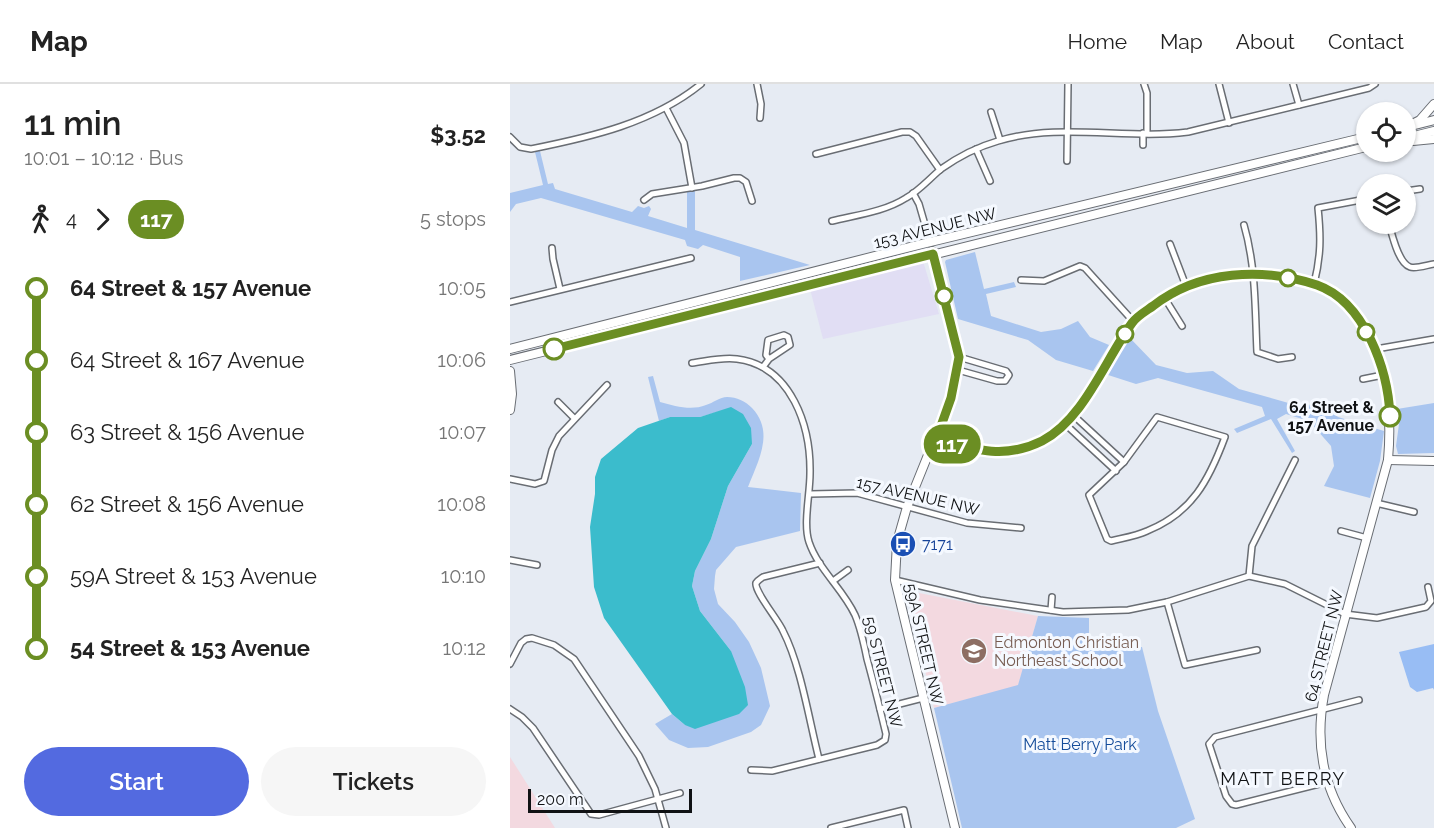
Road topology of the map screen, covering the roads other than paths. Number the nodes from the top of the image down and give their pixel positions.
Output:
1 (701, 84) edge
2 (757, 84) edge
3 (1068, 84) edge
4 (1144, 84) edge
5 (1219, 84) edge
6 (1293, 84) edge
7 (1375, 84) edge
8 (1434, 104) edge
9 (1299, 105) junction
10 (666, 108) junction
11 (991, 112) dead end
12 (760, 118) dead end
13 (1434, 120) edge
14 (1416, 122) edge
15 (1229, 123) junction
16 (1416, 124) edge
17 (1434, 131) edge
18 (1067, 132) junction
19 (1145, 133) junction
20 (1416, 136) edge
21 (510, 137) edge
22 (1356, 139) edge
23 (1000, 140) junction
24 (1416, 140) edge
25 (1434, 140) edge
26 (1143, 145) dead end
27 (976, 149) junction
28 (1356, 151) edge
29 (816, 154) dead end
30 (1067, 161) dead end
31 (940, 170) junction
32 (990, 181) dead end
33 (692, 188) junction
34 (1420, 189) dead end
35 (1416, 190) edge
36 (913, 193) junction
37 (644, 200) dead end
38 (752, 201) dead end
39 (1356, 201) edge
40 (832, 221) dead end
41 (1244, 225) dead end
42 (1392, 234) edge
43 (930, 242) junction
44 (1170, 244) dead end
45 (552, 248) dead end
46 (933, 254) junction
47 (691, 258) dead end
48 (629, 264) dead end
49 (1434, 264) edge
50 (631, 272) junction
51 (1253, 274) junction
52 (1021, 280) dead end
53 (1314, 284) junction
54 (1186, 286) junction
55 (560, 289) junction
56 (1164, 297) junction
57 (510, 302) edge
58 (1133, 321) junction
59 (1182, 326) dead end
60 (1434, 339) edge
61 (510, 349) edge
62 (1376, 349) junction
63 (959, 357) junction
64 (1292, 357) dead end
65 (769, 359) junction
66 (510, 360) edge
67 (692, 363) dead end
68 (763, 367) junction
69 (958, 370) junction
70 (510, 371) edge
71 (1383, 375) junction
72 (1363, 379) dead end
73 (607, 385) dead end
74 (558, 402) dead end
75 (510, 410) edge
76 (1072, 415) junction
77 (574, 418) junction
78 (1064, 423) junction
79 (936, 440) junction
80 (1295, 460) dead end
81 (1388, 460) junction
82 (1434, 461) edge
83 (1124, 462) junction
84 (1116, 471) junction
85 (510, 479) edge
86 (810, 494) junction
87 (1376, 502) junction
88 (907, 507) junction
89 (1414, 512) dead end
90 (1021, 528) dead end
91 (1341, 531) dead end
92 (1367, 538) junction
93 (510, 560) edge
94 (820, 563) junction
95 (537, 565) dead end
96 (848, 570) dead end
97 (1249, 576) junction
98 (895, 580) junction
99 (833, 581) junction
100 (1428, 587) dead end
101 (1052, 597) dead end
102 (1167, 602) junction
103 (1051, 610) junction
104 (1345, 615) junction
105 (1257, 650) dead end
106 (510, 664) edge
107 (923, 698) junction
108 (1359, 700) dead end
109 (510, 709) edge
110 (880, 709) junction
111 (1321, 710) junction
112 (819, 759) junction
113 (751, 770) dead end
114 (1327, 782) junction
115 (680, 793) dead end
116 (658, 799) junction
117 (666, 828) edge
118 (831, 828) edge
119 (908, 828) edge
120 (955, 828) edge
121 (1351, 828) edge

1 - 10 street
2 - 12 street
3 - 18 street
4 - 19 street
5 - 15 street
6 - 9 street
7 - 9 street
8 - 14 main road
9 - 15 street
10 - 21 street
10 - 33 street
11 - 23 street
13 - 16 main road
15 - 19 street
17 - 20 main road
18 - 19 street
18 - 23 street
18 - 30 street
19 - 26 street
22 - 43 main road, 153 AVENUE NW
23 - 27 street
24 - 25 main road
27 - 31 street
27 - 32 street
28 - 46 main road, 153 AVENUE NW
29 - 31 street
31 - 36 street
33 - 37 street
33 - 38 street
34 - 35 street
36 - 40 street
36 - 43 street, 59A STREET NW
39 - 53 street
41 - 51 street
42 - 49 street
43 - 46 main road, 59A STREET NW
43 - 61 main road, 153 AVENUE NW
44 - 54 street
45 - 55 street
46 - 63 main road, 59A STREET NW
46 - 66 main road, 153 AVENUE NW
47 - 50 street
48 - 50 street
50 - 55 street
51 - 53 main road, 64 STREET NW
51 - 54 main road, 64 STREET NW
51 - 64 street
52 - 58 street
53 - 62 main road, 64 STREET NW
54 - 56 main road, 64 STREET NW
55 - 57 street
56 - 58 main road, 64 STREET NW
56 - 59 street
58 - 76 main road, 64 STREET NW
60 - 62 street
62 - 71 main road, 64 STREET NW
63 - 69 main road, 59A STREET NW
63 - 69 street
65 - 65 street
65 - 68 street
67 - 68 street, 59 STREET NW
68 - 86 street, 59 STREET NW
69 - 79 main road, 59A STREET NW
70 - 75 main road
71 - 72 street
71 - 81 main road, 64 STREET NW
73 - 77 street
74 - 77 street
76 - 78 main road, 64 STREET NW
76 - 83 street
77 - 85 street
78 - 79 main road, 64 STREET NW
78 - 84 street
79 - 88 main road, 59A STREET NW
80 - 97 street
81 - 82 main road
81 - 87 main road, 64 STREET NW
83 - 84 street
83 - 84 street
86 - 88 street, 157 AVENUE NW
86 - 94 street, 59 STREET NW
87 - 89 street
87 - 92 main road, 64 STREET NW
88 - 90 street, 157 AVENUE NW
88 - 98 main road, 59A STREET NW
91 - 92 street
92 - 104 main road, 64 STREET NW
93 - 95 street
94 - 99 street, 59 STREET NW
94 - 112 street
96 - 99 street
97 - 102 street
97 - 104 street
98 - 103 street
98 - 107 main road, 59A STREET NW
99 - 110 street, 59 STREET NW
100 - 104 street
101 - 103 street
102 - 103 street
102 - 105 street
104 - 111 main road, 64 STREET NW
106 - 116 street
107 - 110 street
107 - 120 main road, 59A STREET NW
108 - 111 street
109 - 116 street
110 - 112 street, 59 STREET NW
111 - 114 main road, 64 STREET NW
111 - 114 street
112 - 113 street
114 - 121 main road, 64 STREET NW
115 - 116 street
116 - 117 street
118 - 119 street

